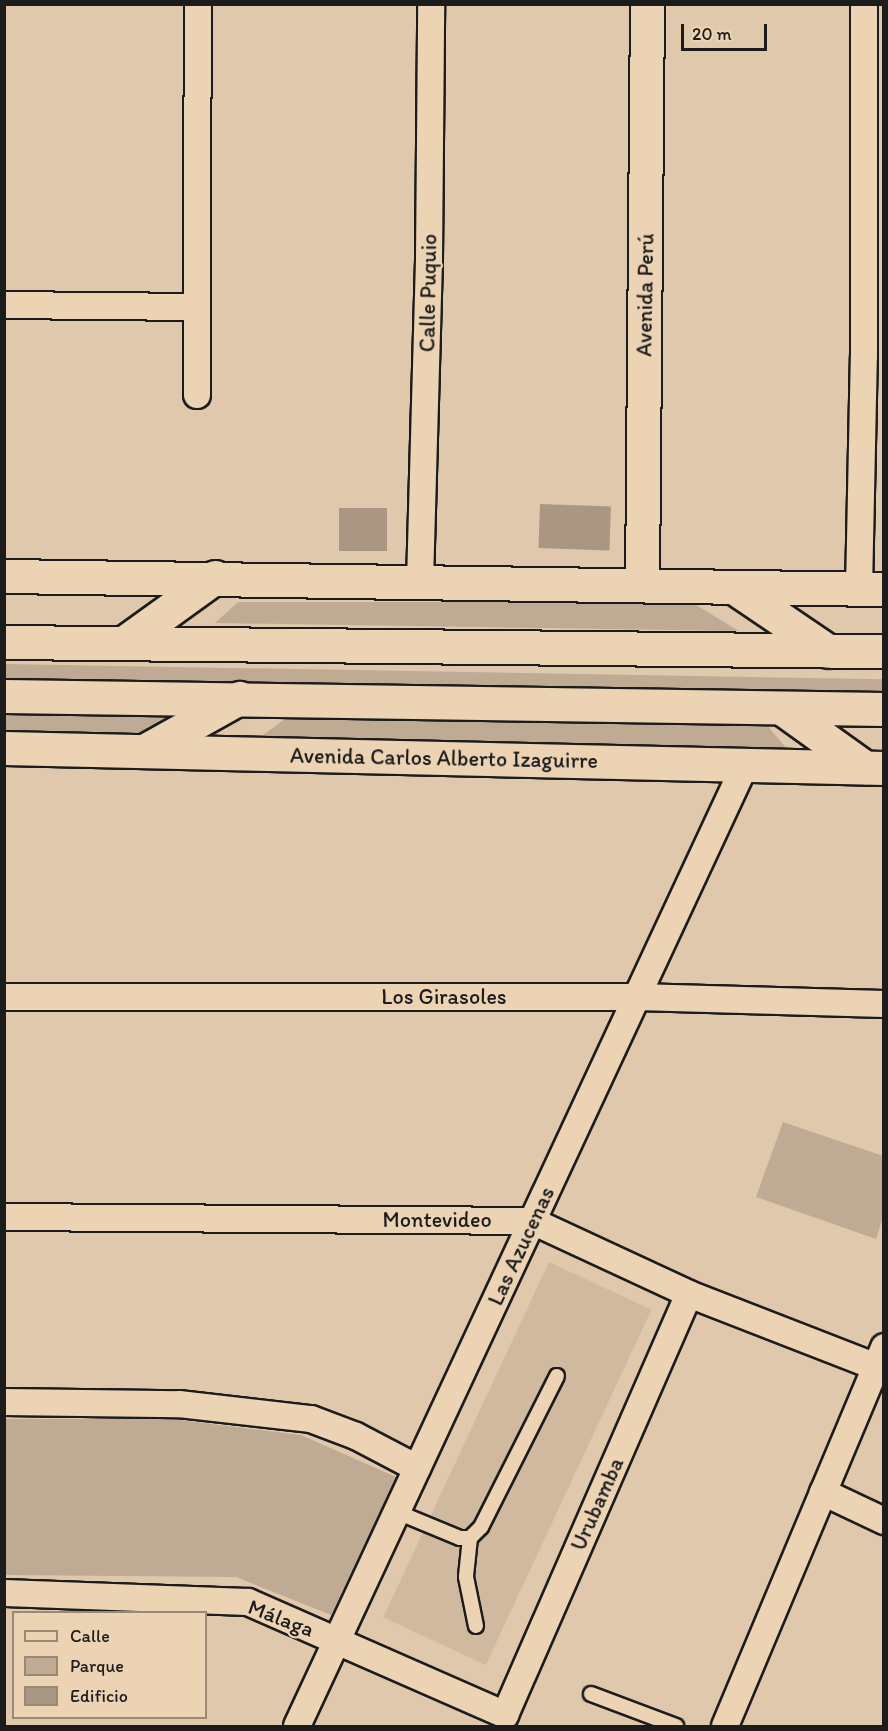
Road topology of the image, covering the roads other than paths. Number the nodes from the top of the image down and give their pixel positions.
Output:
1 (198, 4) edge
2 (431, 4) edge
3 (647, 4) edge
4 (870, 17) edge
5 (874, 238) edge
6 (4, 305) edge
7 (197, 307) junction
8 (874, 356) edge
9 (197, 395) dead end
10 (4, 576) edge
11 (215, 577) junction
12 (420, 582) junction
13 (642, 585) junction
14 (735, 588) junction
15 (871, 589) edge
16 (4, 642) edge
17 (125, 642) junction
18 (828, 651) junction
19 (884, 651) edge
20 (4, 696) edge
21 (241, 697) junction
22 (783, 709) junction
23 (884, 709) edge
24 (4, 748) edge
25 (146, 750) junction
26 (745, 765) junction
27 (874, 767) edge
28 (4, 997) edge
29 (637, 997) junction
30 (884, 1004) edge
31 (4, 1217) edge
32 (532, 1221) junction
33 (688, 1294) junction
34 (880, 1357) edge
35 (557, 1376) dead end
36 (4, 1402) edge
37 (417, 1468) junction
38 (823, 1492) junction
39 (397, 1512) junction
40 (884, 1521) edge
41 (471, 1538) junction
42 (4, 1593) edge
43 (476, 1626) dead end
44 (337, 1640) junction
45 (591, 1694) dead end
46 (492, 1716) edge
47 (297, 1726) edge
48 (676, 1726) edge
49 (725, 1726) edge

1 - 7 street
2 - 12 street, Calle Puquio
3 - 13 street, Avenida Perú
4 - 5 street
5 - 8 street
6 - 7 street
7 - 9 street
8 - 15 street
10 - 11 street
11 - 12 street
11 - 17 street
12 - 13 street
13 - 14 street
14 - 15 street
14 - 18 street
16 - 17 street
17 - 18 street
18 - 19 street
20 - 21 street
21 - 22 street
21 - 25 street
22 - 23 street
22 - 27 street
24 - 25 street, Avenida Carlos Alberto Izaguirre
25 - 26 street, Avenida Carlos Alberto Izaguirre
26 - 27 street, Avenida Carlos Alberto Izaguirre
26 - 29 street, Las Azucenas
28 - 29 street, Los Girasoles
29 - 30 street, Los Girasoles
29 - 32 street, Las Azucenas
31 - 32 street, Montevideo
32 - 33 street, Montevideo
32 - 37 street, Las Azucenas
33 - 34 street, Montevideo
33 - 46 street, Urubamba
34 - 38 street
35 - 41 lane
36 - 37 street
37 - 39 street, Las Azucenas
38 - 40 street
38 - 49 street
39 - 41 lane
39 - 44 street, Las Azucenas
41 - 43 lane
42 - 44 street, Málaga
44 - 46 street, Málaga
44 - 47 street, Las Azucenas
45 - 48 lane

